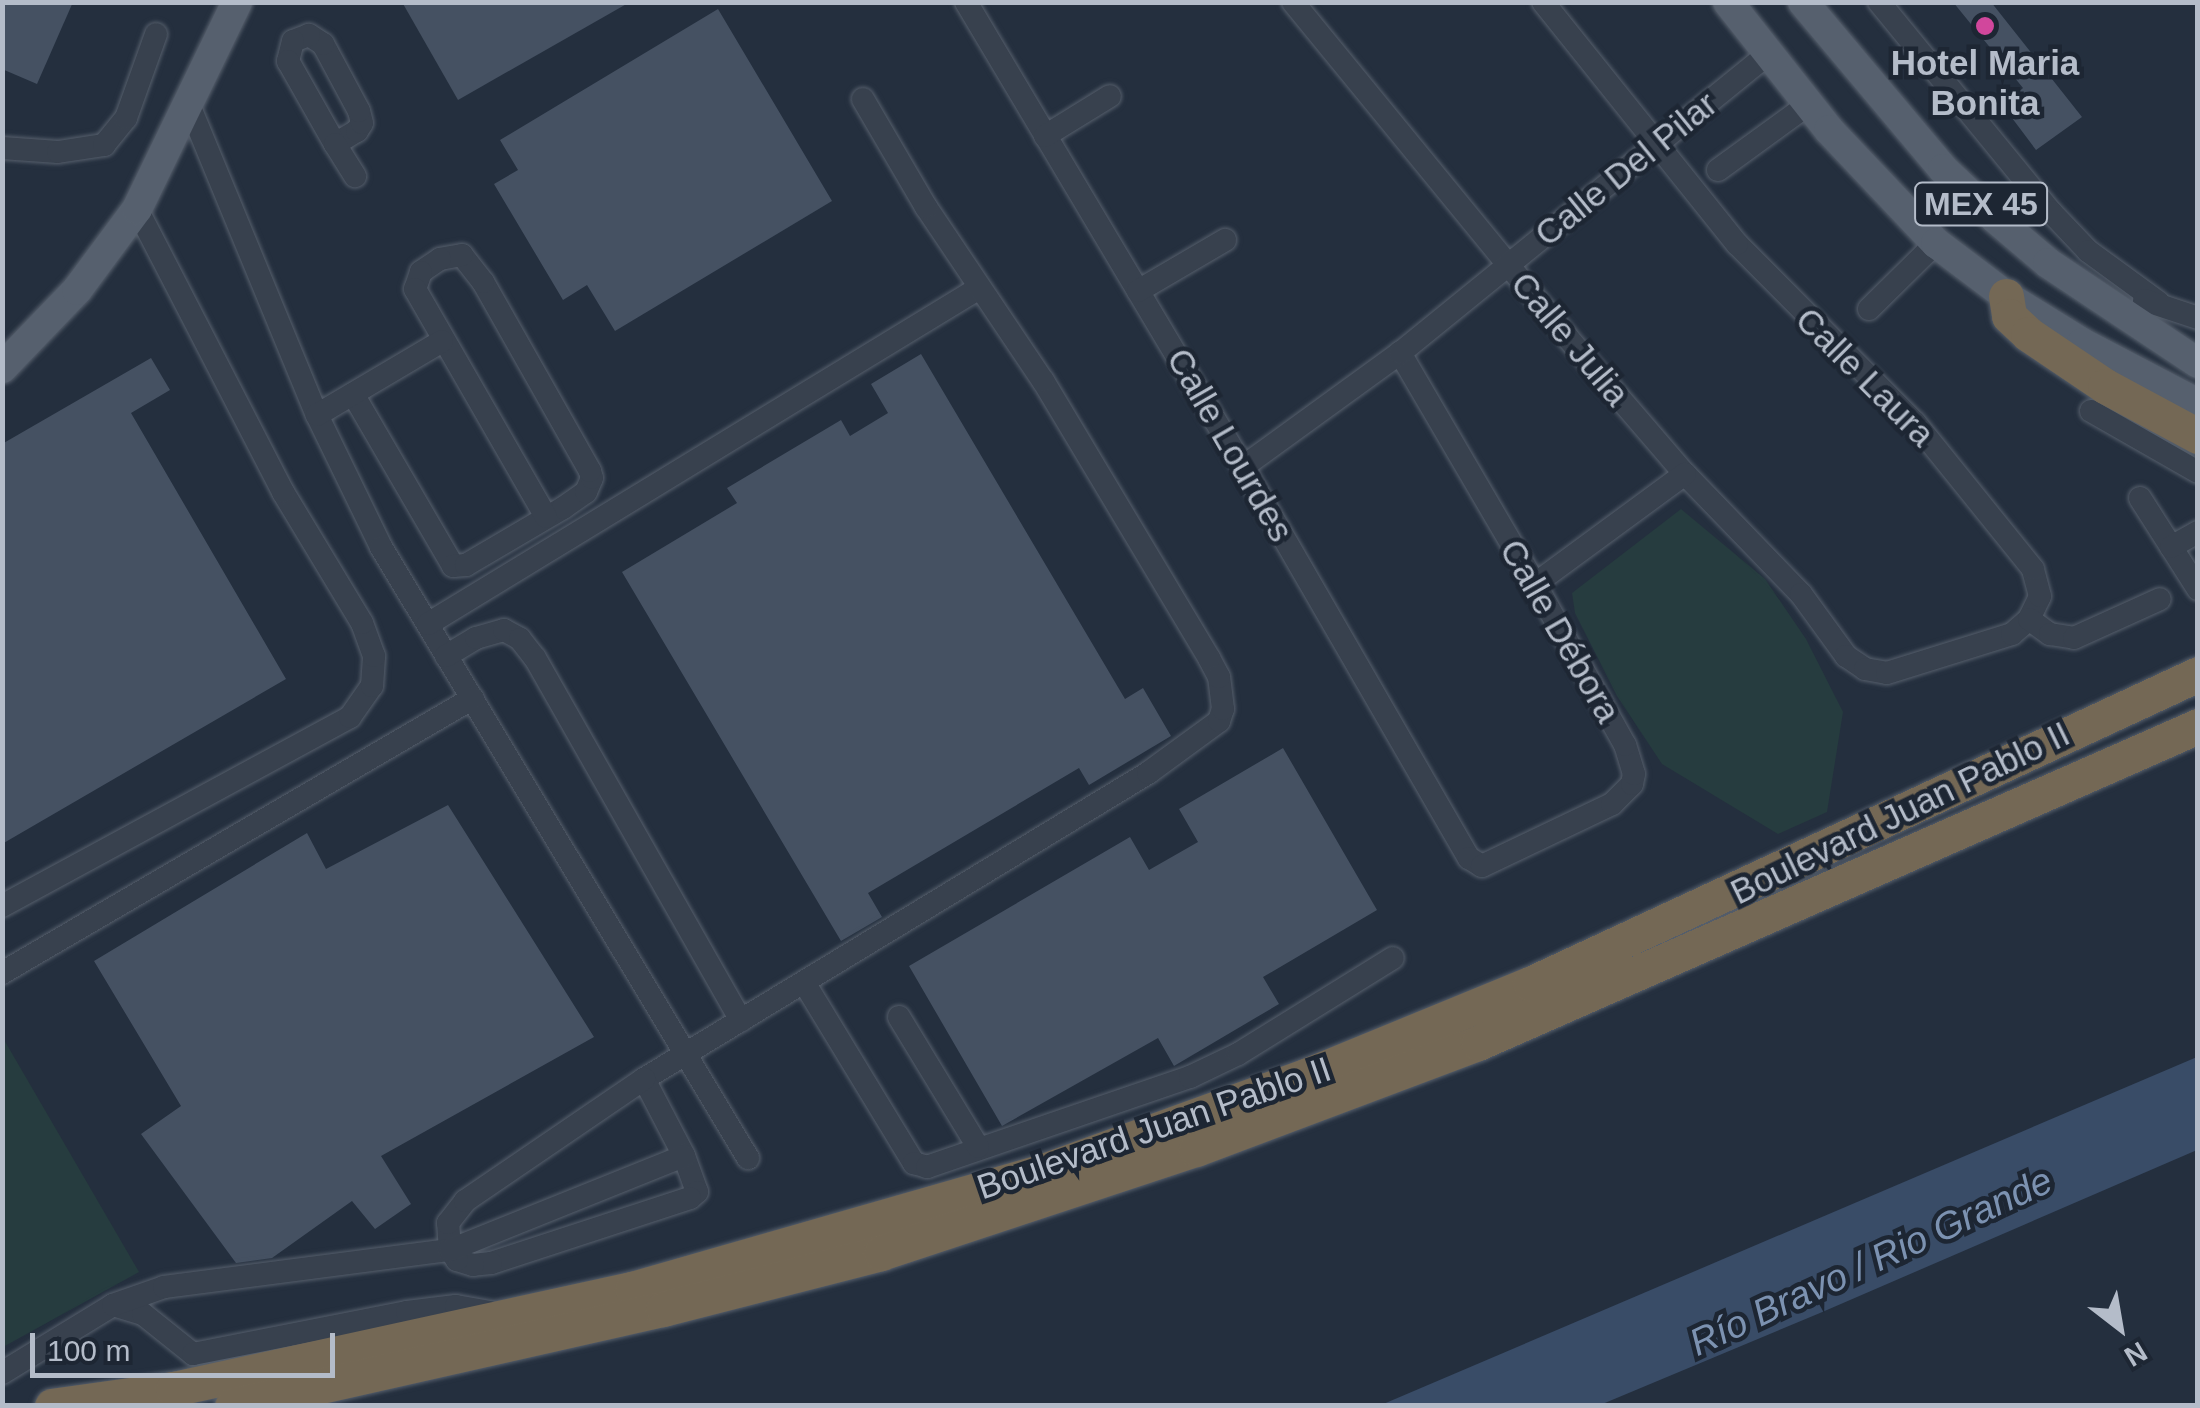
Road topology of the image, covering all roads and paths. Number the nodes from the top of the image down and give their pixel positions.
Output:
1 (236, 2) edge
2 (966, 2) edge
3 (1293, 2) edge
4 (1543, 2) edge
5 (1728, 2) edge
6 (1804, 2) edge
7 (1879, 2) edge
8 (156, 34) dead end
9 (1769, 53) junction
10 (1110, 96) dead end
11 (863, 100) dead end
12 (1809, 104) junction
13 (190, 105) junction
14 (1045, 136) junction
15 (335, 144) dead end
16 (1658, 144) junction
17 (2, 148) edge
18 (1718, 170) dead end
19 (355, 176) dead end
20 (137, 209) junction
21 (1224, 240) dead end
22 (1936, 243) junction
23 (1508, 265) junction
24 (979, 288) junction
25 (2088, 290) junction
26 (1138, 291) junction
27 (2006, 296) junction
28 (2158, 302) junction
29 (1869, 309) dead end
30 (2198, 318) edge
31 (442, 340) junction
32 (1400, 352) junction
33 (2198, 363) edge
34 (2, 368) edge
35 (354, 394) junction
36 (2198, 404) edge
37 (2091, 410) dead end
38 (317, 414) junction
39 (2198, 436) edge
40 (1244, 467) junction
41 (2198, 472) edge
42 (1685, 474) junction
43 (2140, 498) dead end
44 (546, 517) junction
45 (2198, 532) edge
46 (2171, 547) junction
47 (1535, 584) junction
48 (2198, 589) edge
49 (2160, 600) dead end
50 (2029, 620) junction
51 (428, 624) junction
52 (446, 656) junction
53 (2198, 674) edge
54 (473, 698) junction
55 (2198, 726) edge
56 (1503, 856) joint
57 (2, 906) edge
58 (1393, 958) dead end
59 (2, 972) edge
60 (805, 984) junction
61 (898, 1017) dead end
62 (741, 1021) junction
63 (686, 1053) junction
64 (644, 1079) junction
65 (978, 1147) junction
66 (684, 1156) junction
67 (748, 1158) dead end
68 (450, 1250) junction
69 (113, 1306) junction
70 (514, 1315) junction
71 (2, 1372) edge
72 (52, 1406) edge
73 (232, 1406) edge

1 - 13 main road
2 - 14 street, Calle Lourdes
3 - 23 street, Calle Julia
4 - 16 street, Calle Laura
5 - 9 main road, MEX 45
6 - 25 main road, MEX 45
7 - 28 street
8 - 17 street
9 - 12 main road, MEX 45
9 - 16 street, Calle Del Pilar
10 - 14 street
11 - 24 street
12 - 18 street
12 - 22 main road, MEX 45
13 - 20 main road
13 - 38 street
14 - 26 street, Calle Lourdes
15 - 19 street
16 - 23 street, Calle Del Pilar
16 - 50 street, Calle Laura
20 - 34 main road
20 - 57 street
21 - 26 street
22 - 27 main road, MEX 45
22 - 29 street
23 - 32 street, Calle Del Pilar
23 - 42 street, Calle Julia
24 - 51 street
24 - 60 street
25 - 28 street
25 - 33 main road, MEX 45
26 - 40 street, Calle Lourdes
27 - 36 main road, MEX 45
27 - 39 highway
28 - 30 street
31 - 35 street
31 - 44 street
31 - 44 street
32 - 40 street, Calle Del Pilar
32 - 47 street, Calle Débora
35 - 38 street
35 - 44 street
37 - 41 street
38 - 51 street
40 - 56 street, Calle Lourdes
42 - 47 street
42 - 50 street, Calle Julia
43 - 46 street
45 - 46 street
46 - 48 street
47 - 56 street, Calle Débora
49 - 50 street
51 - 52 street
52 - 54 street
52 - 62 street
53 - 70 highway, Boulevard Juan Pablo II
54 - 59 street
54 - 63 street
55 - 73 highway, Boulevard Juan Pablo II
58 - 65 street
60 - 62 street
60 - 65 street
61 - 65 street
62 - 63 street
63 - 64 street
63 - 67 street
64 - 66 street
64 - 68 street
66 - 68 street
66 - 68 street
68 - 69 street
69 - 70 street
69 - 71 street
70 - 72 highway, Boulevard Juan Pablo II

